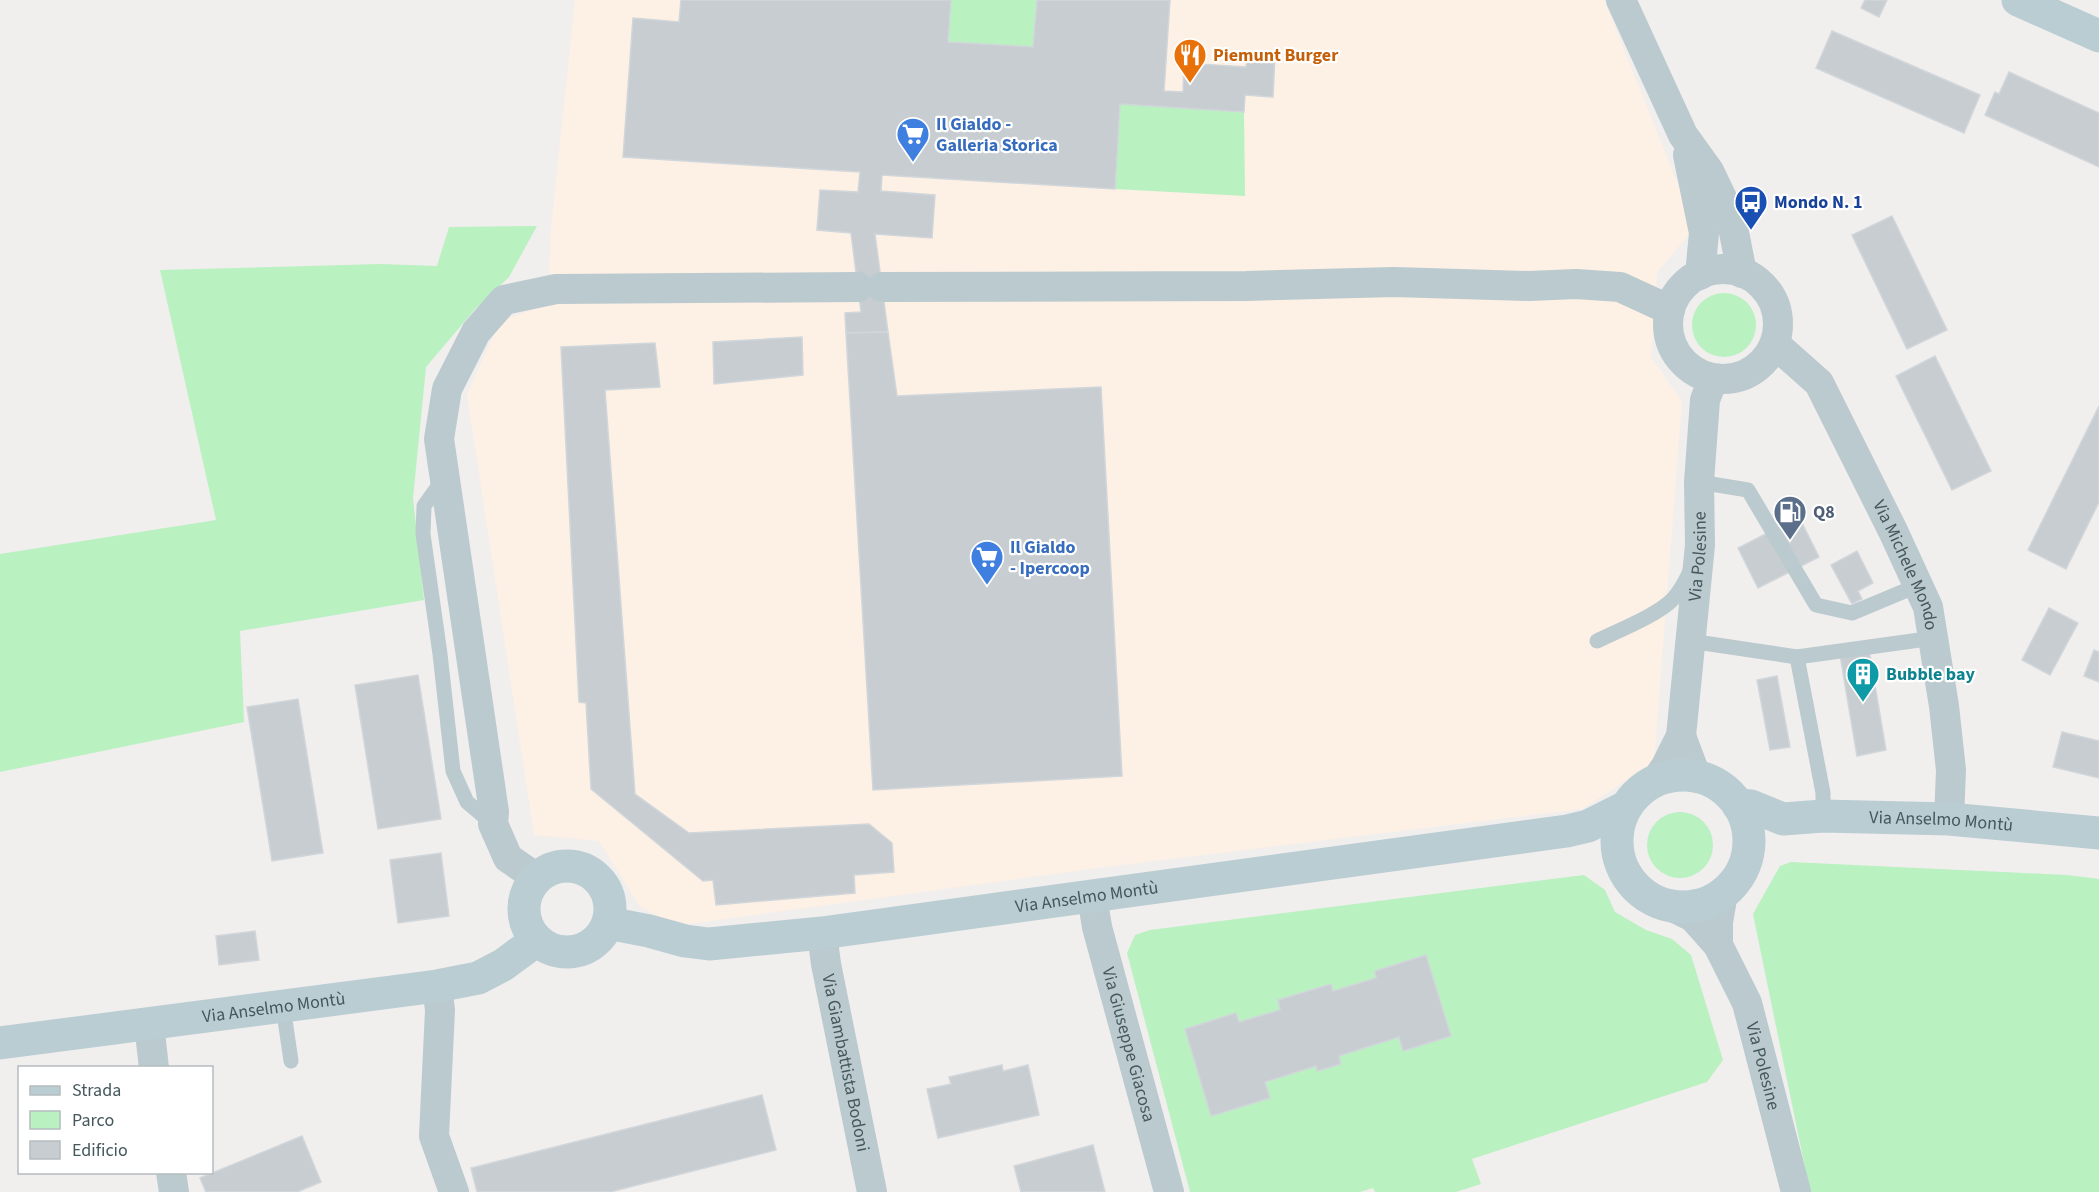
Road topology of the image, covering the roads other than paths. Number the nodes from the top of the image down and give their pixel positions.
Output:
1 (1621, 0) edge
2 (2018, 0) edge
3 (2099, 36) edge
4 (1683, 135) junction
5 (1742, 273) junction
6 (1700, 275) junction
7 (1670, 310) junction
8 (1774, 344) junction
9 (1713, 379) junction
10 (1699, 482) junction
11 (1700, 545) junction
12 (1919, 585) junction
13 (1934, 638) junction
14 (1597, 641) dead end
15 (1690, 641) junction
16 (1797, 657) junction
17 (1681, 736) junction
18 (1696, 776) junction
19 (1656, 781) junction
20 (1738, 805) junction
21 (1626, 807) junction
22 (1823, 816) junction
23 (1783, 819) junction
24 (1949, 819) junction
25 (1567, 831) junction
26 (2099, 833) edge
27 (1748, 854) junction
28 (1619, 858) junction
29 (537, 878) junction
30 (1723, 893) junction
31 (1092, 896) junction
32 (1671, 906) junction
33 (608, 923) junction
34 (822, 933) junction
35 (537, 940) junction
36 (1718, 945) junction
37 (437, 986) junction
38 (283, 1006) junction
39 (149, 1024) junction
40 (0, 1043) edge
41 (291, 1060) dead end
42 (154, 1066) edge
43 (171, 1174) edge
44 (174, 1192) edge
45 (454, 1192) edge
46 (872, 1192) edge
47 (1169, 1192) edge
48 (1796, 1192) edge

1 - 4 street
2 - 3 street
4 - 5 street
4 - 6 street
5 - 6 street
5 - 8 street
6 - 7 street
7 - 9 street
7 - 29 street
8 - 9 street
8 - 12 street, Via Michele Mondo
9 - 10 street, Via Polesine
10 - 11 street, Via Polesine
10 - 12 lane
11 - 14 lane
11 - 15 street, Via Polesine
12 - 13 street, Via Michele Mondo
13 - 16 lane
13 - 24 street, Via Michele Mondo
15 - 16 lane
15 - 17 street, Via Polesine
16 - 22 lane
17 - 18 street, Via Polesine
17 - 19 street, Via Polesine
18 - 19 street
18 - 20 street
19 - 21 street
20 - 23 street, Via Anselmo Montù
20 - 27 street
21 - 25 street, Via Anselmo Montù
21 - 28 street
22 - 23 street, Via Anselmo Montù
22 - 24 street, Via Anselmo Montù
23 - 27 street
24 - 26 street, Via Anselmo Montù
25 - 28 street, Via Anselmo Montù
25 - 31 street, Via Anselmo Montù
27 - 30 street
28 - 32 street
29 - 33 street
29 - 35 street
30 - 32 street
30 - 36 street, Via Polesine
31 - 34 street, Via Anselmo Montù
31 - 47 street, Via Giuseppe Giacosa
32 - 36 street, Via Polesine
33 - 34 street, Via Anselmo Montù
33 - 35 street
34 - 46 street, Via Giambattista Bodoni
35 - 37 street, Via Anselmo Montù
36 - 48 street, Via Polesine
37 - 38 street, Via Anselmo Montù
37 - 45 street
38 - 39 street, Via Anselmo Montù
38 - 41 lane
39 - 40 street, Via Anselmo Montù
39 - 42 street
43 - 44 street

